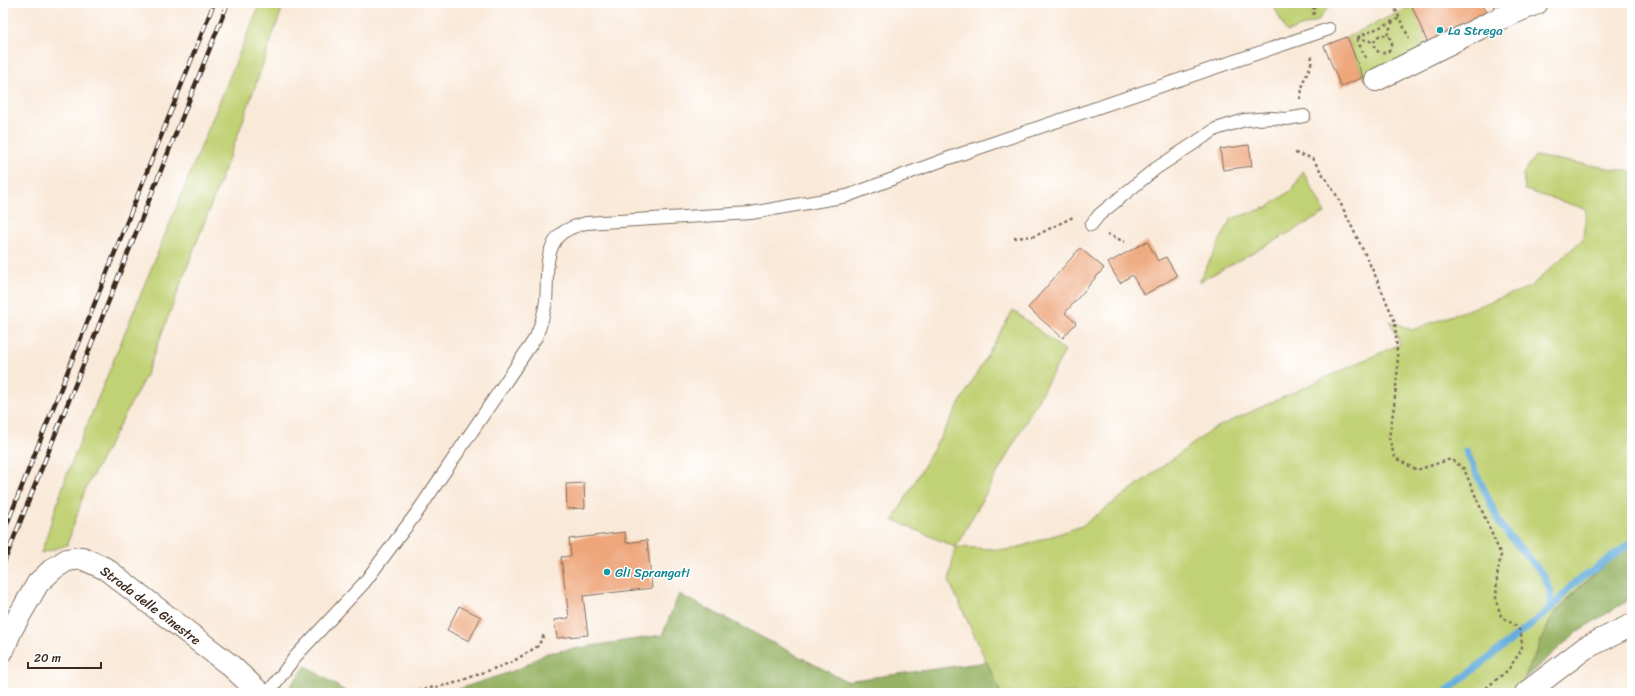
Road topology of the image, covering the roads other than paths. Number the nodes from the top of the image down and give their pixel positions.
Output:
1 (1538, 3) edge
2 (1329, 29) dead end
3 (1372, 72) road end
4 (1304, 116) dead end
5 (1090, 225) road end
6 (1632, 625) edge
7 (3, 650) edge
8 (260, 693) edge
9 (268, 693) edge
10 (1526, 693) edge

1 - 3 street
2 - 9 lane
4 - 5 lane
6 - 10 street
7 - 8 street, Strada delle Ginestre

